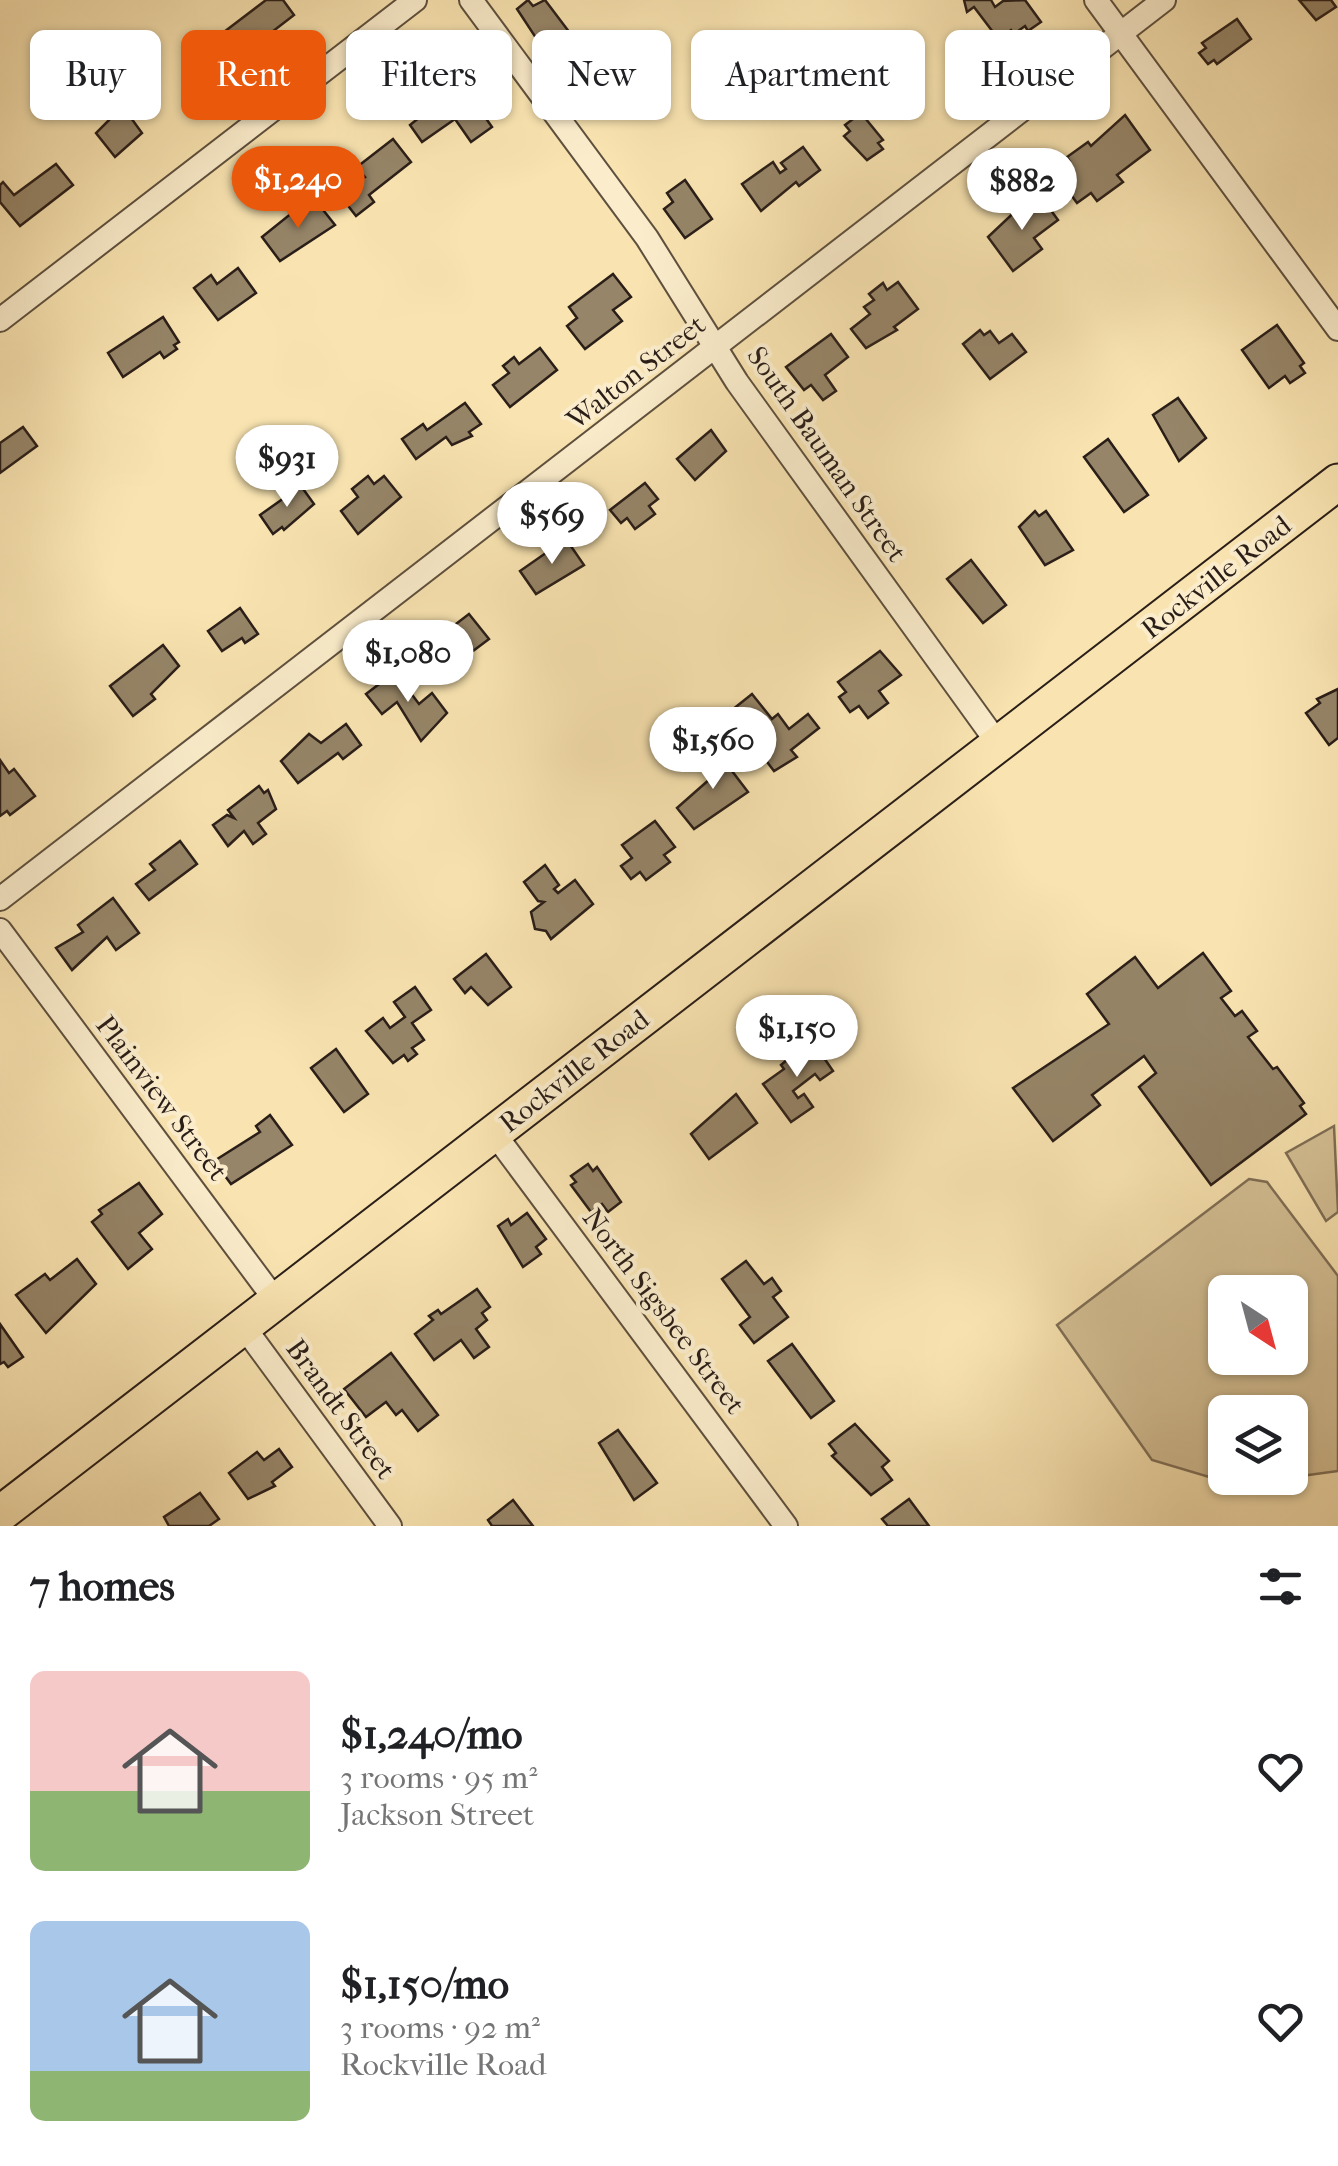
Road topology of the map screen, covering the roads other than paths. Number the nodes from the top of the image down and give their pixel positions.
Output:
1 (415, 0) edge
2 (470, 0) edge
3 (1096, 0) edge
4 (1164, 0) edge
5 (1121, 33) junction
6 (0, 320) edge
7 (1338, 330) edge
8 (717, 347) junction
9 (1338, 482) edge
10 (999, 745) junction
11 (0, 898) edge
12 (0, 930) edge
13 (494, 1132) junction
14 (276, 1301) junction
15 (244, 1327) junction
16 (0, 1514) edge
17 (390, 1526) edge
18 (786, 1526) edge

1 - 6 street
2 - 8 street, South Bauman Street
3 - 5 street
4 - 5 street, Walton Street
5 - 7 street
5 - 8 street, Walton Street
8 - 10 street, South Bauman Street
8 - 11 street, Walton Street
9 - 10 main road, Rockville Road
10 - 13 main road, Rockville Road
12 - 14 street, Plainview Street
13 - 14 main road, Rockville Road
13 - 18 street, North Sigsbee Street
14 - 15 main road, Rockville Road
15 - 16 main road, Rockville Road
15 - 17 street, Brandt Street

